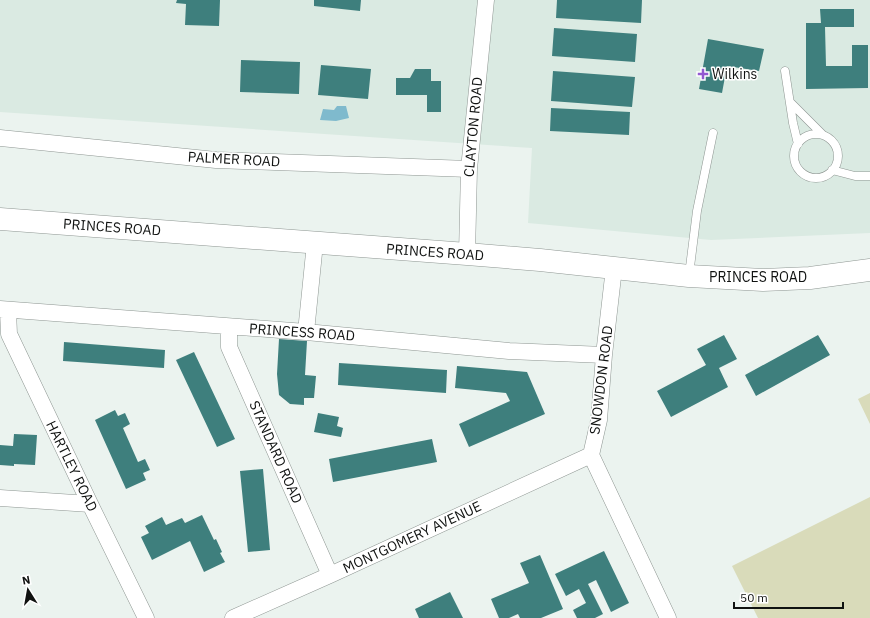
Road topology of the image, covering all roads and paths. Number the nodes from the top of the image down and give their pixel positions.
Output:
1 (486, 0) edge
2 (785, 70) dead end
3 (790, 102) junction
4 (712, 133) dead end
5 (823, 135) junction
6 (0, 138) edge
7 (798, 144) junction
8 (469, 169) junction
9 (832, 170) junction
10 (870, 176) edge
11 (0, 219) edge
12 (315, 243) junction
13 (467, 254) junction
14 (614, 268) junction
15 (870, 270) edge
16 (689, 276) junction
17 (4, 310) edge
18 (229, 327) junction
19 (306, 332) junction
20 (604, 355) junction
21 (591, 455) junction
22 (0, 498) edge
23 (90, 504) junction
24 (330, 575) junction
25 (146, 618) edge
26 (232, 618) edge
27 (668, 618) edge

1 - 8 street, CLAYTON ROAD
2 - 3 lane
3 - 5 lane
3 - 7 lane
4 - 16 lane
5 - 7 lane
5 - 9 lane
6 - 8 street, PALMER ROAD
7 - 9 lane
8 - 13 street, CLAYTON ROAD
9 - 10 lane
11 - 12 main road, PRINCES ROAD
12 - 13 main road, PRINCES ROAD
12 - 19 street
13 - 14 main road, PRINCES ROAD
14 - 16 main road, PRINCES ROAD
14 - 20 street, SNOWDON ROAD
15 - 16 main road, PRINCES ROAD
17 - 18 street, PRINCESS ROAD
17 - 23 street, HARTLEY ROAD
18 - 19 street, PRINCESS ROAD
18 - 24 street, STANDARD ROAD
19 - 20 street, PRINCESS ROAD
20 - 21 street, SNOWDON ROAD
21 - 24 street, MONTGOMERY AVENUE
21 - 27 street, SNOWDON ROAD
22 - 23 street
23 - 25 street, HARTLEY ROAD
24 - 26 street, MONTGOMERY AVENUE

